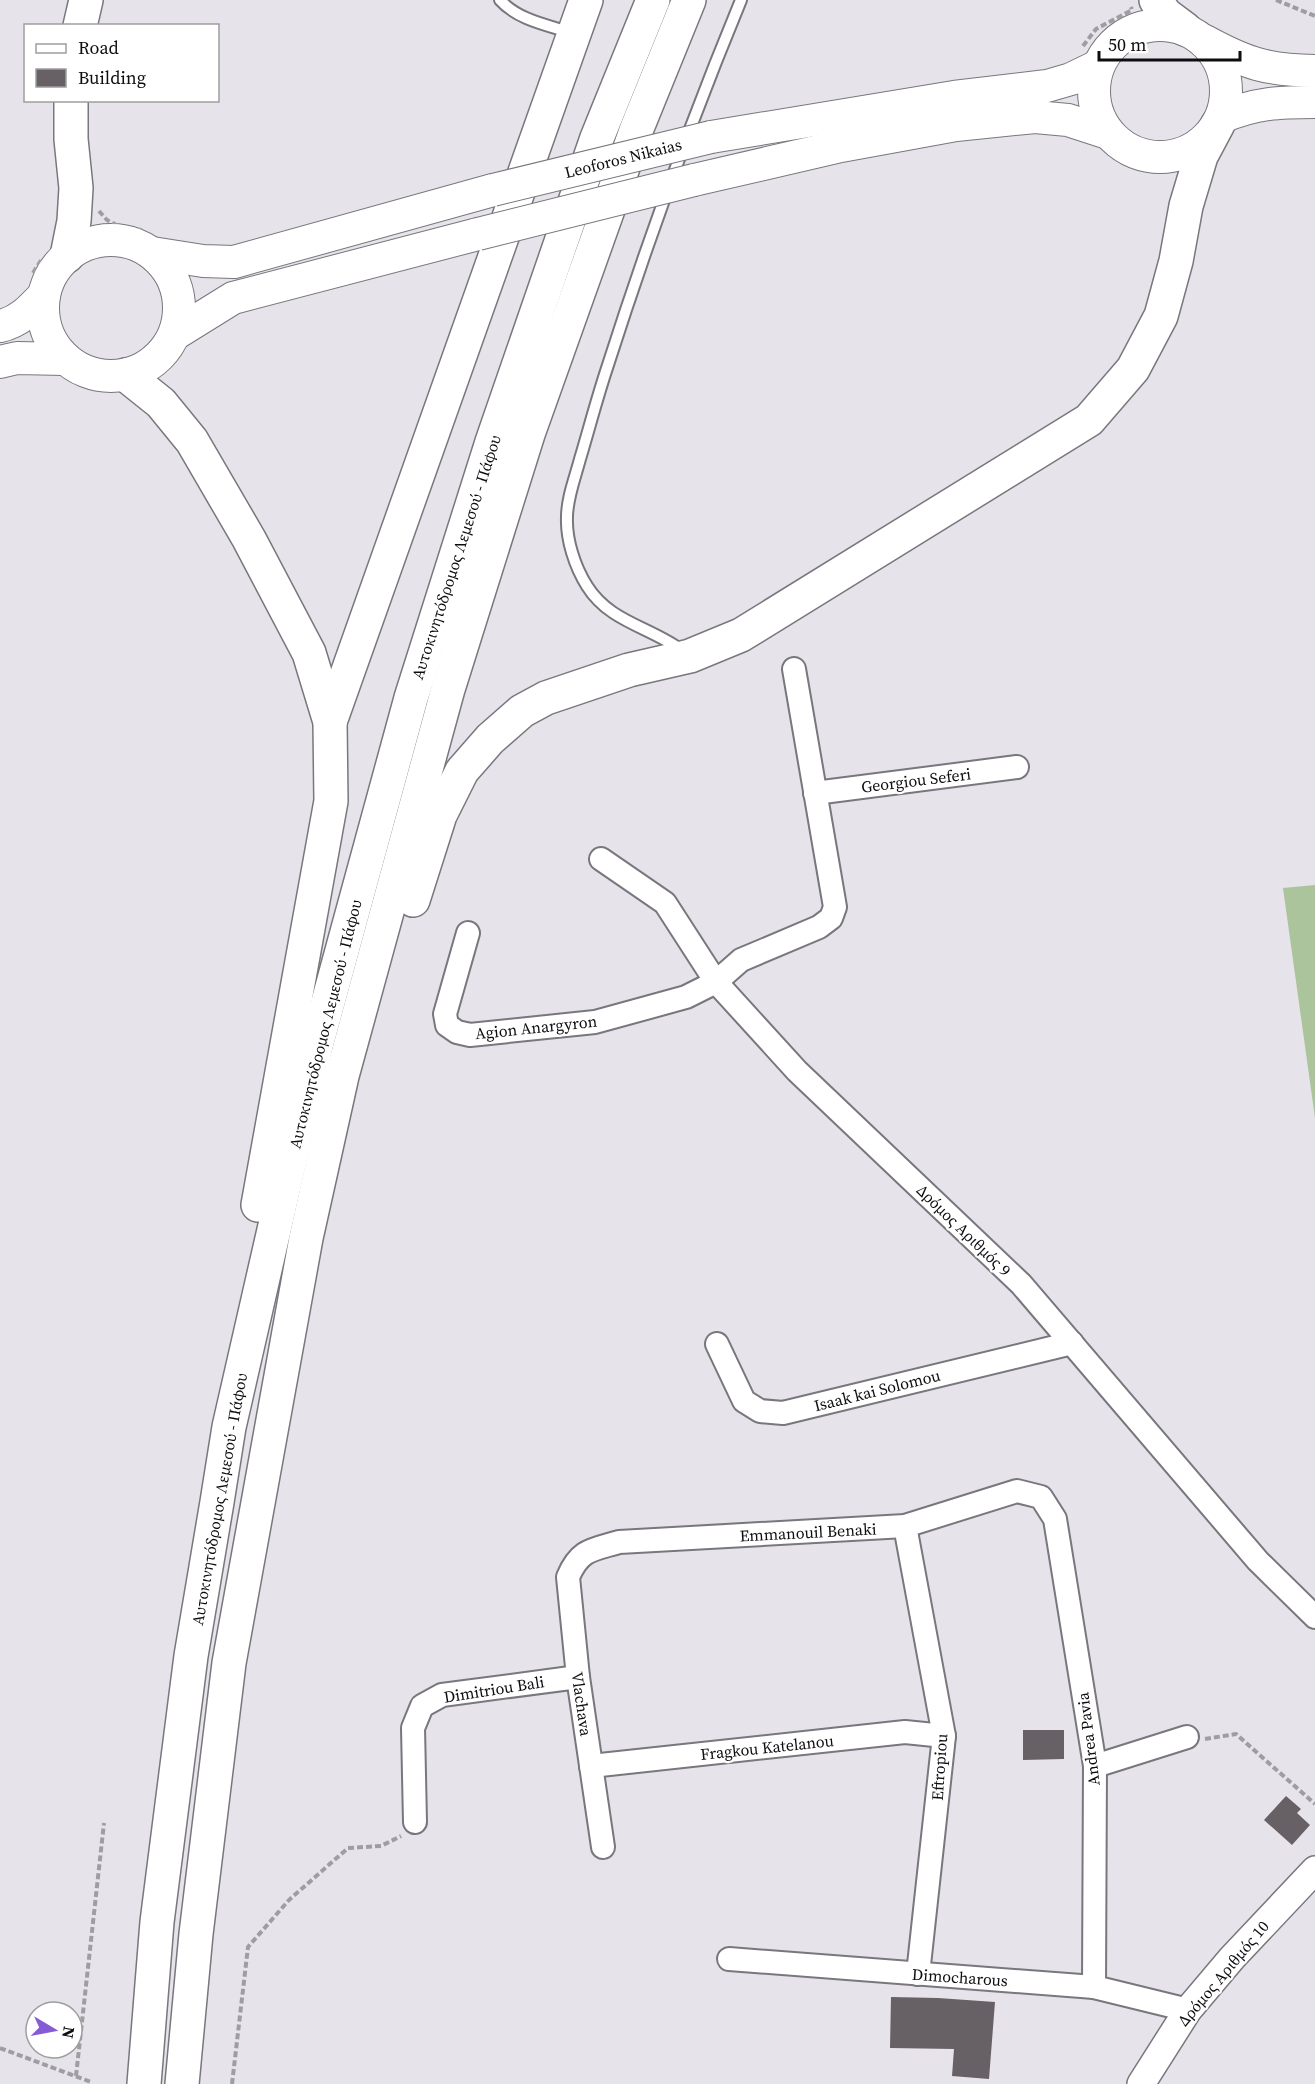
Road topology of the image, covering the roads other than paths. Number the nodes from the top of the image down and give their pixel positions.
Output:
1 (86, 0) edge
2 (500, 0) edge
3 (586, 0) edge
4 (653, 0) edge
5 (689, 0) edge
6 (741, 0) edge
7 (1156, 0) edge
8 (80, 24) edge
9 (573, 33) junction
10 (1195, 34) junction
11 (1098, 66) junction
12 (1315, 71) edge
13 (71, 102) edge
14 (1315, 102) edge
15 (1220, 120) junction
16 (1108, 133) junction
17 (152, 253) junction
18 (67, 256) junction
19 (44, 295) junction
20 (0, 327) edge
21 (175, 334) junction
22 (65, 359) junction
23 (0, 362) edge
24 (126, 375) junction
25 (690, 656) junction
26 (794, 669) dead end
27 (330, 722) junction
28 (1017, 767) dead end
29 (815, 793) junction
30 (601, 859) dead end
31 (468, 933) dead end
32 (716, 982) junction
33 (1072, 1343) junction
34 (717, 1344) dead end
35 (273, 1417) junction
36 (229, 1427) junction
37 (1041, 1497) joint
38 (905, 1526) junction
39 (574, 1562) joint
40 (1315, 1617) edge
41 (578, 1677) junction
42 (944, 1736) junction
43 (1187, 1737) road end
44 (591, 1766) junction
45 (1095, 1766) junction
46 (415, 1822) road end
47 (603, 1847) dead end
48 (1315, 1870) edge
49 (729, 1959) dead end
50 (918, 1974) junction
51 (1094, 1987) junction
52 (1188, 2010) junction
53 (144, 2084) edge
54 (182, 2084) edge
55 (1141, 2084) edge

1 - 8 highway
2 - 9 lane
3 - 9 highway
4 - 36 highway, Αυτοκινητόδρομος Λεμεσού - Πάφου
5 - 35 highway, Αυτοκινητόδρομος Λεμεσού - Πάφου
6 - 25 lane
7 - 10 highway
9 - 27 highway
10 - 11 main road
10 - 12 main road
10 - 15 main road
11 - 16 main road
11 - 17 main road, Leoforos Nikaias, bridge
13 - 18 highway
14 - 15 main road
15 - 16 main road
15 - 25 highway
16 - 21 main road, bridge
17 - 18 main road
17 - 21 main road
18 - 19 main road
19 - 20 main road
19 - 22 main road
21 - 24 main road
22 - 23 main road
22 - 24 main road
24 - 27 highway
25 - 35 highway
26 - 29 street
27 - 36 highway
28 - 29 street, Georgiou Seferi
29 - 32 street
30 - 32 street, Δρόμος Αριθμός 9
31 - 32 street, Agion Anargyron
32 - 33 street, Δρόμος Αριθμός 9
33 - 34 street, Isaak kai Solomou
33 - 40 street, Δρόμος Αριθμός 9
35 - 54 highway, Αυτοκινητόδρομος Λεμεσού - Πάφου
36 - 53 highway, Αυτοκινητόδρομος Λεμεσού - Πάφου
37 - 38 street, Emmanouil Benaki
37 - 45 street, Andrea Pavia
38 - 39 street, Emmanouil Benaki
38 - 42 street, Eftropiou
39 - 41 street, Vlachava
41 - 44 street, Vlachava
41 - 46 street, Dimitriou Bali
42 - 44 street, Fragkou Katelanou
42 - 50 street, Eftropiou
43 - 45 street
44 - 47 street, Vlachava
45 - 51 street, Andrea Pavia
48 - 52 street, Δρόμος Αριθμός 10
49 - 50 street, Dimocharous
50 - 51 street, Dimocharous
51 - 52 street, Dimocharous
52 - 55 street, Δρόμος Αριθμός 10

